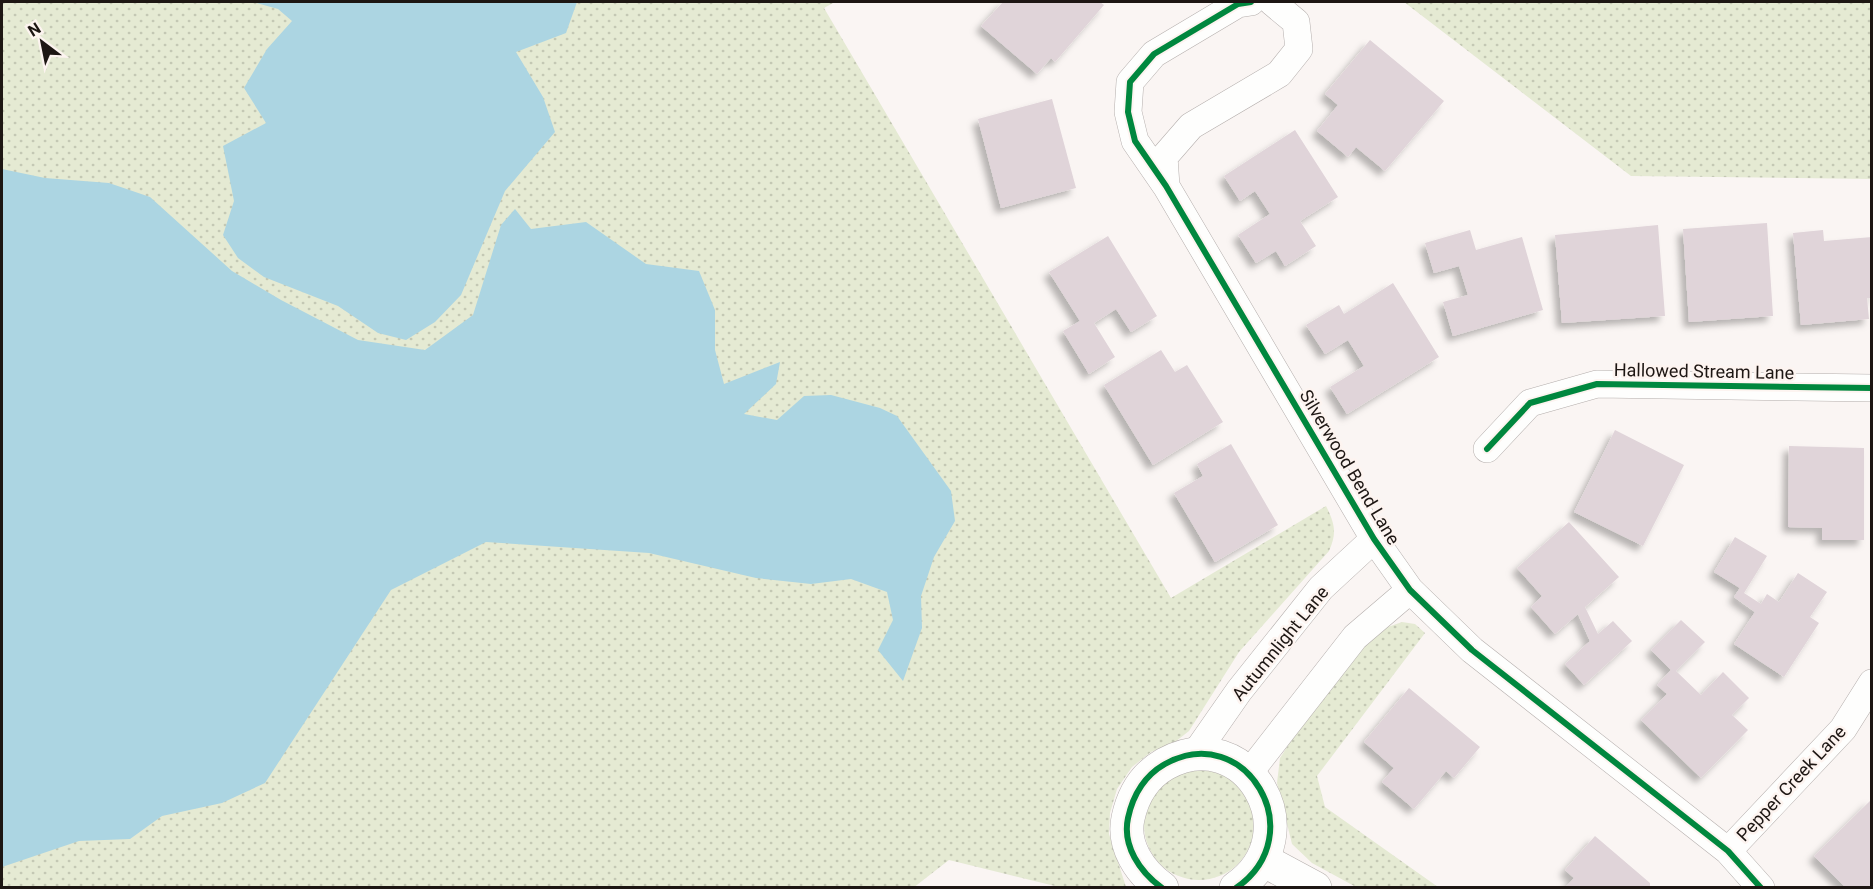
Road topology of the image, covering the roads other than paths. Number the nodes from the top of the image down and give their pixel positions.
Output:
1 (1251, 2) edge
2 (1272, 2) edge
3 (1166, 186) junction
4 (1872, 388) edge
5 (1486, 448) dead end
6 (1374, 540) junction
7 (1410, 590) junction
8 (1872, 683) edge
9 (1195, 754) junction
10 (1249, 773) junction
11 (1728, 851) junction
12 (1263, 860) junction
13 (1154, 885) edge
14 (1236, 888) edge
15 (1315, 888) edge
16 (1761, 888) edge

1 - 3 street, Silverwood Bend Lane
2 - 3 street, Silverwood Bend Lane
3 - 6 street, Silverwood Bend Lane
4 - 5 street, Hallowed Stream Lane
6 - 7 street, Silverwood Bend Lane
6 - 9 street, Autumnlight Lane
7 - 10 street
7 - 11 street, Silverwood Bend Lane
8 - 11 street, Pepper Creek Lane
9 - 10 street
9 - 13 street
10 - 12 street
11 - 16 street, Silverwood Bend Lane
12 - 14 street
12 - 15 street

